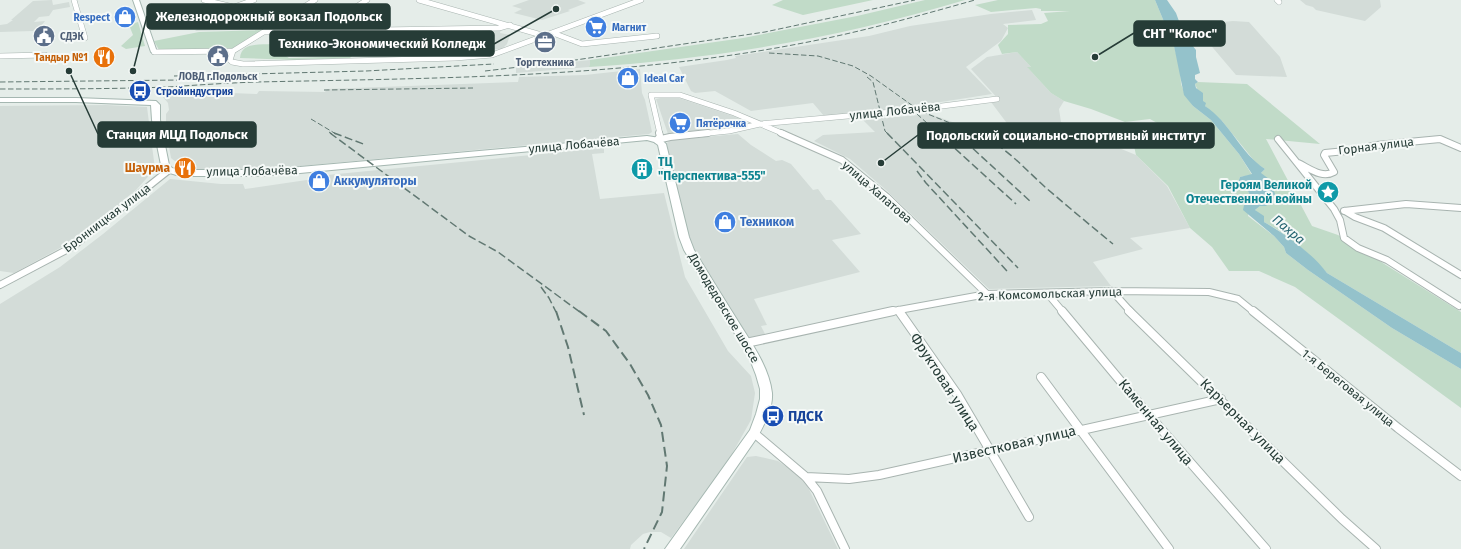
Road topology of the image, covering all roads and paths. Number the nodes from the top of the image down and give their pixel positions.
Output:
1 (74, 0) edge
2 (136, 0) edge
3 (204, 0) edge
4 (254, 0) edge
5 (315, 0) edge
6 (367, 0) edge
7 (419, 0) edge
8 (641, 0) edge
9 (233, 7) junction
10 (284, 19) junction
11 (510, 26) junction
12 (322, 31) junction
13 (264, 32) junction
14 (553, 33) junction
15 (546, 36) junction
16 (657, 36) dead end
17 (85, 38) dead end
18 (233, 51) junction
19 (154, 52) joint
20 (46, 55) dead end
21 (0, 56) edge
22 (998, 99) dead end
23 (0, 100) edge
24 (760, 124) junction
25 (1278, 139) dead end
26 (658, 140) junction
27 (1461, 148) edge
28 (1298, 163) junction
29 (169, 170) junction
30 (1461, 208) edge
31 (1334, 209) junction
32 (1345, 211) junction
33 (1461, 275) edge
34 (0, 285) edge
35 (1112, 291) junction
36 (1047, 293) junction
37 (987, 294) junction
38 (1238, 299) joint
39 (1459, 306) dead end
40 (898, 310) junction
41 (746, 343) junction
42 (1041, 376) dead end
43 (1221, 399) junction
44 (1148, 414) junction
45 (1080, 429) junction
46 (754, 433) junction
47 (988, 449) junction
48 (1461, 476) edge
49 (806, 477) junction
50 (1029, 518) dead end
51 (672, 549) edge
52 (845, 549) edge
53 (1169, 549) edge
54 (1266, 549) edge
55 (1376, 549) edge

1 - 17 street
2 - 19 main road
3 - 9 street
4 - 9 street
5 - 10 street
6 - 12 street
7 - 11 street
8 - 14 street
9 - 10 street
10 - 13 street
11 - 12 street
11 - 15 street
12 - 13 street
13 - 18 street
14 - 15 street
14 - 16 street
15 - 18 street
18 - 19 street
20 - 21 street
22 - 24 street, улица Лобачёва
23 - 29 main road
24 - 26 street, улица Лобачёва
24 - 26 street, улица Халатова
24 - 37 street, улица Халатова
25 - 28 street
26 - 29 main road, улица Лобачёва
26 - 41 main road, Домодедовское шоссе
27 - 28 street, Горная улица
28 - 31 street
29 - 34 street, Бронницкая улица
30 - 32 street
31 - 32 street
31 - 39 street
32 - 33 street
35 - 36 street, 2-я Комсомольская улица
35 - 38 street, 2-я Комсомольская улица
35 - 43 street, Карьерная улица
36 - 37 street, 2-я Комсомольская улица
36 - 44 street, Каменная улица
37 - 40 street, 2-я Комсомольская улица
38 - 48 street, 1-я Береговая улица
40 - 41 street, 2-я Комсомольская улица
40 - 47 street, Фруктовая улица
41 - 46 main road, Домодедовское шоссе
42 - 45 street
43 - 44 street, Известковая улица
43 - 55 street, Карьерная улица
44 - 45 street, Известковая улица
44 - 54 street, Каменная улица
45 - 47 street, Известковая улица
45 - 53 street
46 - 49 street
46 - 51 main road, Домодедовское шоссе
47 - 49 street, Известковая улица
47 - 50 street, Фруктовая улица
49 - 52 street

